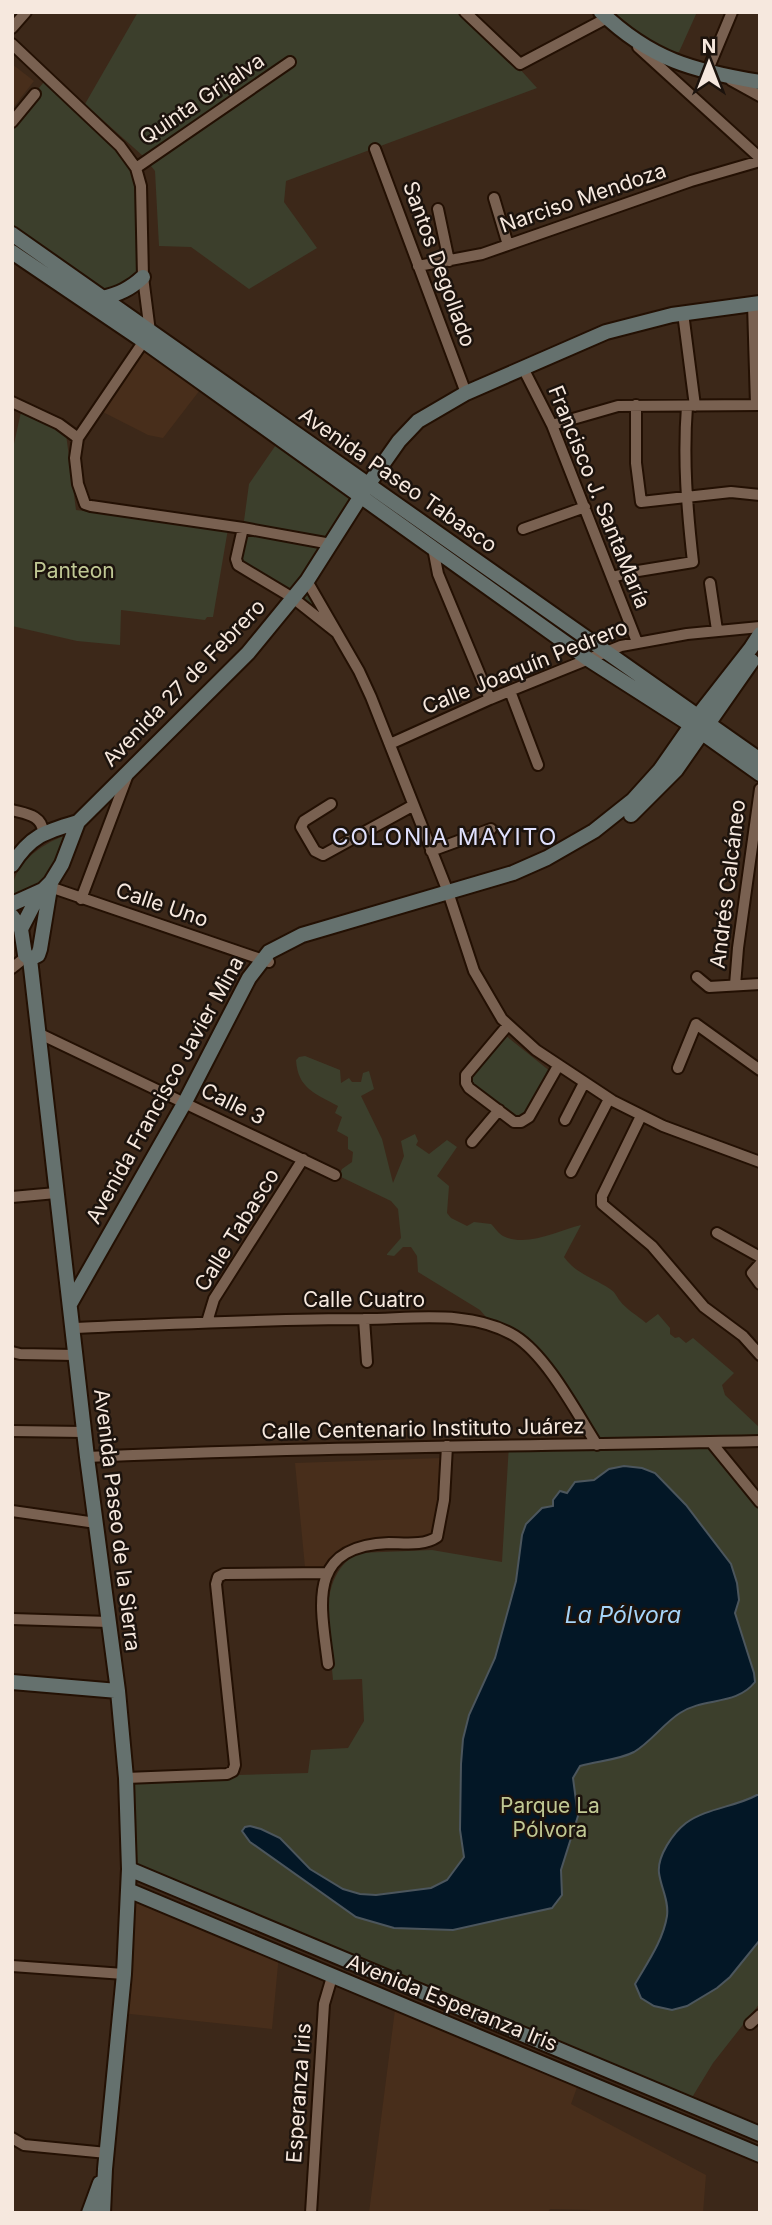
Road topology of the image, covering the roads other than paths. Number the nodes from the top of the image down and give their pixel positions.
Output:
1 (26, 12) edge
2 (465, 12) edge
3 (732, 12) edge
4 (604, 15) edge
5 (12, 28) edge
6 (625, 35) junction
7 (12, 44) edge
8 (290, 62) dead end
9 (707, 72) junction
10 (722, 75) junction
11 (760, 82) edge
12 (36, 94) dead end
13 (760, 96) edge
14 (12, 122) edge
15 (375, 149) dead end
16 (760, 160) edge
17 (136, 168) junction
18 (494, 198) dead end
19 (438, 209) dead end
20 (12, 234) edge
21 (508, 244) junction
22 (12, 252) edge
23 (449, 261) junction
24 (418, 266) junction
25 (143, 277) junction
26 (102, 298) junction
27 (756, 304) edge
28 (683, 313) junction
29 (147, 337) junction
30 (523, 368) junction
31 (466, 393) junction
32 (12, 402) edge
33 (636, 405) junction
34 (758, 405) edge
35 (691, 406) junction
36 (552, 425) junction
37 (78, 438) junction
38 (364, 491) junction
39 (760, 495) edge
40 (686, 496) junction
41 (584, 507) junction
42 (243, 528) junction
43 (523, 529) dead end
44 (331, 544) junction
45 (433, 548) junction
46 (612, 578) junction
47 (307, 581) junction
48 (710, 583) dead end
49 (293, 598) junction
50 (760, 627) edge
51 (717, 630) junction
52 (336, 632) junction
53 (760, 634) edge
54 (637, 642) junction
55 (760, 651) edge
56 (604, 652) junction
57 (589, 659) junction
58 (510, 691) junction
59 (490, 699) junction
60 (699, 725) junction
61 (390, 744) junction
62 (739, 746) junction
63 (760, 747) edge
64 (760, 760) edge
65 (538, 765) dead end
66 (128, 773) junction
67 (760, 775) edge
68 (760, 789) edge
69 (331, 804) dead end
70 (412, 806) junction
71 (12, 810) edge
72 (78, 822) junction
73 (491, 829) dead end
74 (43, 832) junction
75 (431, 851) junction
76 (12, 865) edge
77 (51, 885) junction
78 (449, 896) junction
79 (81, 898) junction
80 (12, 904) edge
81 (12, 915) edge
82 (21, 929) junction
83 (30, 959) junction
84 (265, 961) junction
85 (12, 968) edge
86 (697, 977) dead end
87 (760, 984) edge
88 (735, 985) junction
89 (508, 1025) junction
90 (38, 1033) junction
91 (558, 1066) junction
92 (678, 1068) dead end
93 (760, 1070) edge
94 (584, 1083) junction
95 (609, 1099) junction
96 (189, 1103) junction
97 (499, 1110) junction
98 (640, 1116) junction
99 (565, 1120) dead end
100 (472, 1142) dead end
101 (303, 1159) junction
102 (760, 1162) edge
103 (571, 1172) dead end
104 (335, 1175) dead end
105 (56, 1193) junction
106 (12, 1197) edge
107 (717, 1233) dead end
108 (760, 1257) edge
109 (760, 1264) edge
110 (760, 1284) edge
111 (70, 1304) junction
112 (364, 1319) junction
113 (207, 1322) junction
114 (72, 1324) junction
115 (12, 1352) edge
116 (75, 1355) junction
117 (760, 1355) edge
118 (367, 1362) dead end
119 (12, 1431) edge
120 (84, 1432) junction
121 (760, 1441) edge
122 (711, 1442) junction
123 (597, 1445) junction
124 (447, 1446) junction
125 (87, 1457) junction
126 (760, 1503) edge
127 (12, 1511) edge
128 (96, 1523) junction
129 (328, 1573) junction
130 (12, 1619) edge
131 (109, 1622) junction
132 (328, 1664) dead end
133 (12, 1682) edge
134 (118, 1691) junction
135 (126, 1777) junction
136 (129, 1869) junction
137 (128, 1890) junction
138 (12, 1966) edge
139 (124, 1974) junction
140 (332, 1977) junction
141 (760, 2015) edge
142 (489, 2021) junction
143 (750, 2024) dead end
144 (482, 2038) junction
145 (760, 2134) edge
146 (12, 2138) edge
147 (107, 2153) junction
148 (760, 2155) edge
149 (105, 2169) junction
150 (89, 2213) edge
151 (103, 2213) edge
152 (311, 2213) edge

1 - 5 street
2 - 4 street
3 - 9 street
4 - 6 main road
6 - 9 main road
6 - 16 street
7 - 17 street
8 - 17 street, Quinta Grijalva
9 - 10 main road
10 - 11 main road
10 - 13 street
12 - 14 street
15 - 24 street, Santos Degollado
16 - 21 street, Narciso Mendoza
17 - 25 street
18 - 21 street
19 - 23 street
20 - 26 main road, Avenida Paseo Tabasco
21 - 23 street, Narciso Mendoza
22 - 29 main road, Avenida Paseo Tabasco
23 - 24 street, Narciso Mendoza
24 - 31 street, Santos Degollado
25 - 26 main road
25 - 29 street
26 - 29 main road, Avenida Paseo Tabasco
27 - 28 main road, Avenida 27 de Febrero
27 - 34 street
28 - 30 main road, Avenida 27 de Febrero
28 - 35 street
29 - 37 street
29 - 38 main road, Avenida Paseo Tabasco
30 - 31 main road, Avenida 27 de Febrero
30 - 36 street, Francisco J. SantaMaría
31 - 38 main road, Avenida 27 de Febrero
32 - 37 street
33 - 35 street
33 - 36 street
33 - 40 street
34 - 35 street
35 - 40 street
36 - 41 street, Francisco J. SantaMaría
37 - 42 street
38 - 44 main road, Avenida 27 de Febrero
38 - 45 main road, Avenida Paseo Tabasco
38 - 56 main road, Avenida Paseo Tabasco
39 - 40 street
40 - 46 street
41 - 43 street
41 - 46 street, Francisco J. SantaMaría
42 - 44 street
42 - 49 street
44 - 47 main road, Avenida 27 de Febrero
45 - 57 main road, Avenida Paseo Tabasco
45 - 59 street
46 - 54 street, Francisco J. SantaMaría
47 - 49 main road, Avenida 27 de Febrero
47 - 52 street
48 - 51 street
49 - 52 street
49 - 66 main road, Avenida 27 de Febrero
50 - 51 street, Calle Joaquín Pedrero
51 - 54 street, Calle Joaquín Pedrero
52 - 61 street
53 - 60 main road, Avenida Francisco Javier Mina
54 - 56 street, Calle Joaquín Pedrero
55 - 60 main road, Avenida Francisco Javier Mina
56 - 57 street, Calle Joaquín Pedrero
56 - 60 main road, Avenida Paseo Tabasco
57 - 58 street, Calle Joaquín Pedrero
57 - 60 main road, Avenida Paseo Tabasco
58 - 59 street, Calle Joaquín Pedrero
58 - 65 street
59 - 61 street, Calle Joaquín Pedrero
60 - 62 main road, Avenida Paseo Tabasco
60 - 67 main road, Avenida Paseo Tabasco
60 - 78 main road, Avenida Francisco Javier Mina
61 - 70 street
62 - 63 street
62 - 64 main road, Avenida Paseo Tabasco
66 - 72 main road, Avenida 27 de Febrero
66 - 79 street
68 - 88 street, Andrés Calcáneo
69 - 70 street
70 - 75 street
71 - 74 street
72 - 74 main road, Avenida 27 de Febrero
72 - 77 main road, Avenida 27 de Febrero
73 - 75 street
74 - 76 main road, Avenida 27 de Febrero
75 - 78 street
77 - 79 street, Calle Uno
77 - 80 main road
77 - 82 main road
77 - 83 main road
78 - 84 main road, Avenida Francisco Javier Mina
78 - 89 street
79 - 84 street, Calle Uno
81 - 82 main road, Avenida Paseo de la Sierra
82 - 83 main road, Avenida Paseo de la Sierra
83 - 85 street
83 - 90 main road, Avenida Paseo de la Sierra
84 - 96 main road, Avenida Francisco Javier Mina
86 - 88 street
87 - 88 street
89 - 91 street
89 - 97 street
90 - 96 street, Calle 3
90 - 105 main road, Avenida Paseo de la Sierra
91 - 94 street
91 - 97 street
92 - 93 street
94 - 95 street
94 - 99 street
95 - 98 street
95 - 103 street
96 - 101 street, Calle 3
96 - 111 main road, Avenida Francisco Javier Mina
96 - 114 main road, Avenida Francisco Javier Mina
97 - 100 street
98 - 102 street
98 - 117 street
101 - 104 street, Calle 3
101 - 113 street, Calle Tabasco
105 - 106 street
105 - 111 main road, Avenida Paseo de la Sierra
107 - 108 street
109 - 110 street
111 - 114 main road, Avenida Paseo de la Sierra
112 - 113 street, Calle Cuatro
112 - 118 street
112 - 123 street, Calle Cuatro
113 - 114 street, Calle Cuatro
114 - 116 main road, Avenida Paseo de la Sierra
115 - 116 street
116 - 120 main road, Avenida Paseo de la Sierra
119 - 120 street
120 - 125 main road, Avenida Paseo de la Sierra
121 - 122 street, Calle Centenario Instituto Juárez
122 - 123 street, Calle Centenario Instituto Juárez
122 - 126 street
123 - 124 street, Calle Centenario Instituto Juárez
124 - 125 street, Calle Centenario Instituto Juárez
124 - 129 street
125 - 128 main road, Avenida Paseo de la Sierra
127 - 128 street
128 - 131 main road, Avenida Paseo de la Sierra
129 - 132 street
129 - 135 street
130 - 131 street
131 - 134 main road, Avenida Paseo de la Sierra
133 - 134 main road
134 - 135 main road, Avenida Paseo de la Sierra
135 - 136 main road, Avenida Paseo de la Sierra
136 - 137 main road, Avenida Paseo de la Sierra
136 - 142 main road, Avenida Esperanza Iris
137 - 139 main road, Avenida Paseo de la Sierra
137 - 140 main road, Avenida Esperanza Iris
138 - 139 street
139 - 147 main road, Avenida Paseo de la Sierra
140 - 144 main road, Avenida Esperanza Iris
140 - 152 street, Esperanza Iris
141 - 143 street
142 - 144 main road
142 - 145 main road, Avenida Esperanza Iris
144 - 148 main road, Avenida Esperanza Iris
146 - 147 street
147 - 149 main road, Avenida Paseo de la Sierra
149 - 150 main road, Avenida Paseo de la Sierra
149 - 151 main road, Avenida Paseo de la Sierra

